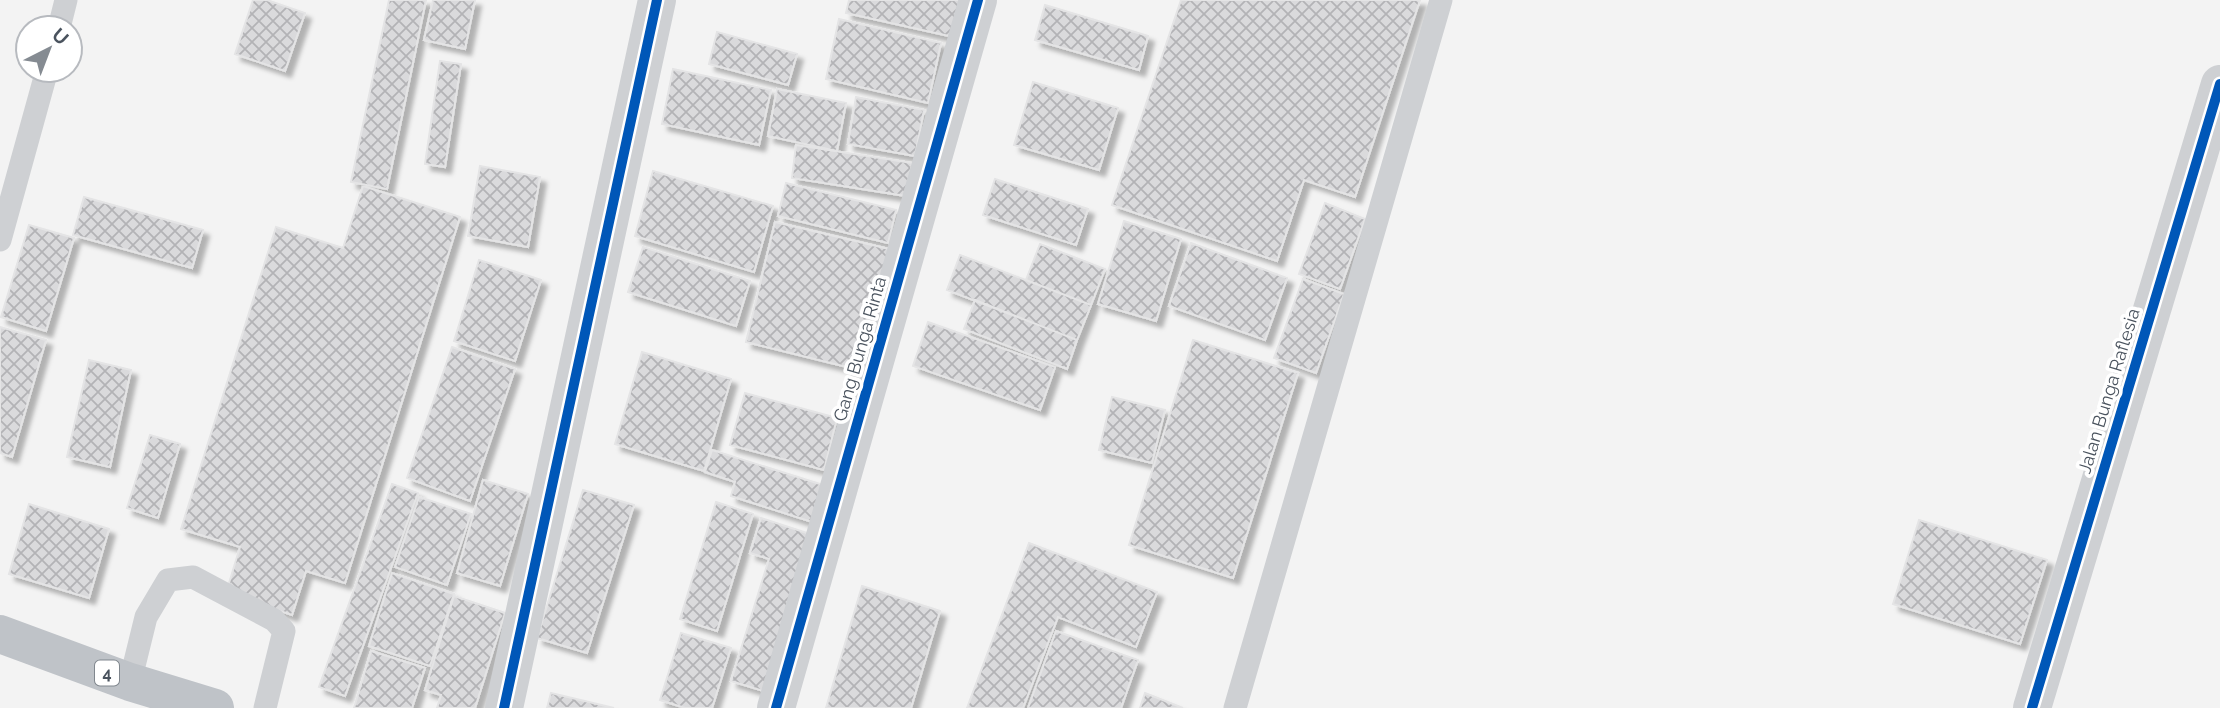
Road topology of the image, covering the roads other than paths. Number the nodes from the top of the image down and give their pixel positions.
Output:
1 (657, 0) edge
2 (978, 0) edge
3 (1441, 0) edge
4 (43, 84) edge
5 (2220, 84) edge
6 (0, 240) edge
7 (0, 634) edge
8 (130, 682) junction
9 (215, 708) edge
10 (265, 708) edge
11 (504, 708) edge
12 (776, 708) edge
13 (1235, 708) edge
14 (2032, 708) edge

1 - 11 street
2 - 12 street, Gang Bunga Rinta
3 - 13 lane
4 - 6 lane
5 - 14 street, Jalan Bunga Raflesia
7 - 8 highway, 4
8 - 9 highway, 4
8 - 10 lane

